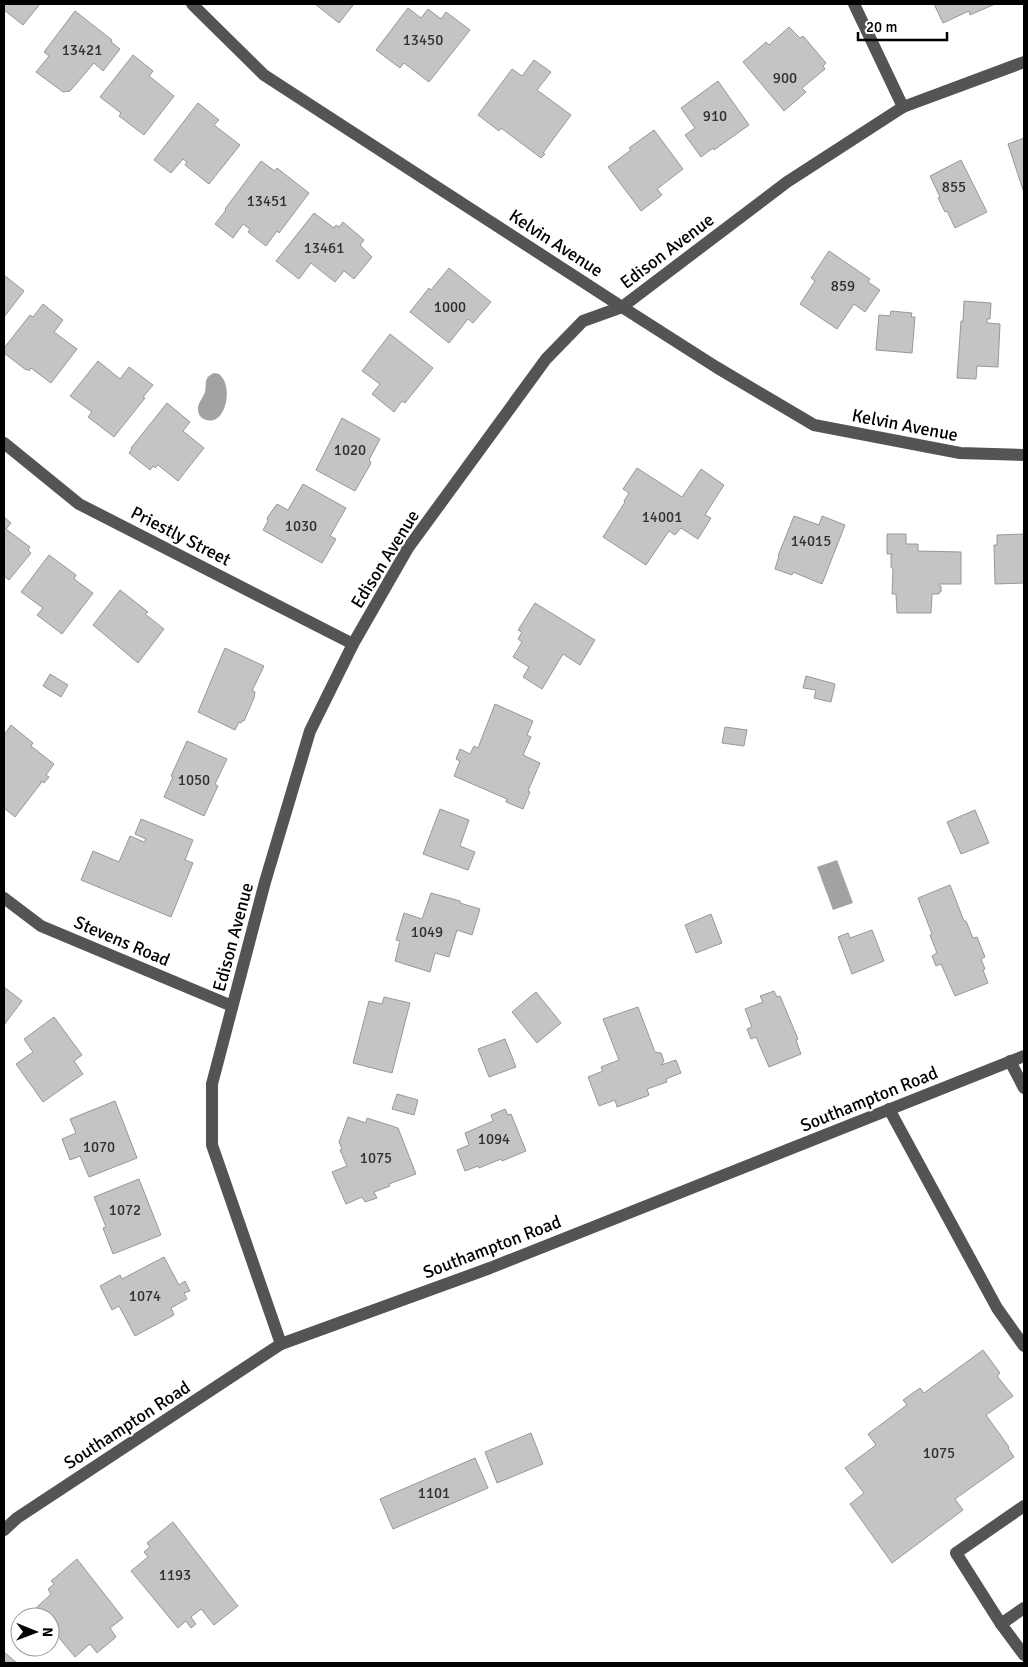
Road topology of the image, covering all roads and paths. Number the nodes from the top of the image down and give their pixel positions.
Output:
1 (192, 4) edge
2 (854, 4) edge
3 (1024, 62) edge
4 (903, 107) junction
5 (622, 307) junction
6 (4, 443) edge
7 (1024, 455) edge
8 (353, 644) junction
9 (4, 898) edge
10 (232, 1006) junction
11 (1024, 1056) edge
12 (1010, 1061) junction
13 (1024, 1088) edge
14 (889, 1109) junction
15 (281, 1344) junction
16 (1024, 1346) edge
17 (1024, 1506) edge
18 (4, 1530) edge
19 (1024, 1608) edge
20 (1001, 1624) junction
21 (1024, 1655) edge

1 - 5 street, Kelvin Avenue
2 - 4 street
3 - 4 street, Edison Avenue
4 - 5 street, Edison Avenue
5 - 7 street, Kelvin Avenue
5 - 8 street, Edison Avenue
6 - 8 street, Priestly Street
8 - 10 street, Edison Avenue
9 - 10 street, Stevens Road
10 - 15 street, Edison Avenue
11 - 12 street, Southampton Road
12 - 13 street
12 - 14 street, Southampton Road
14 - 15 street, Southampton Road
14 - 16 street
15 - 18 street, Southampton Road
17 - 20 street
19 - 20 street
20 - 21 street

